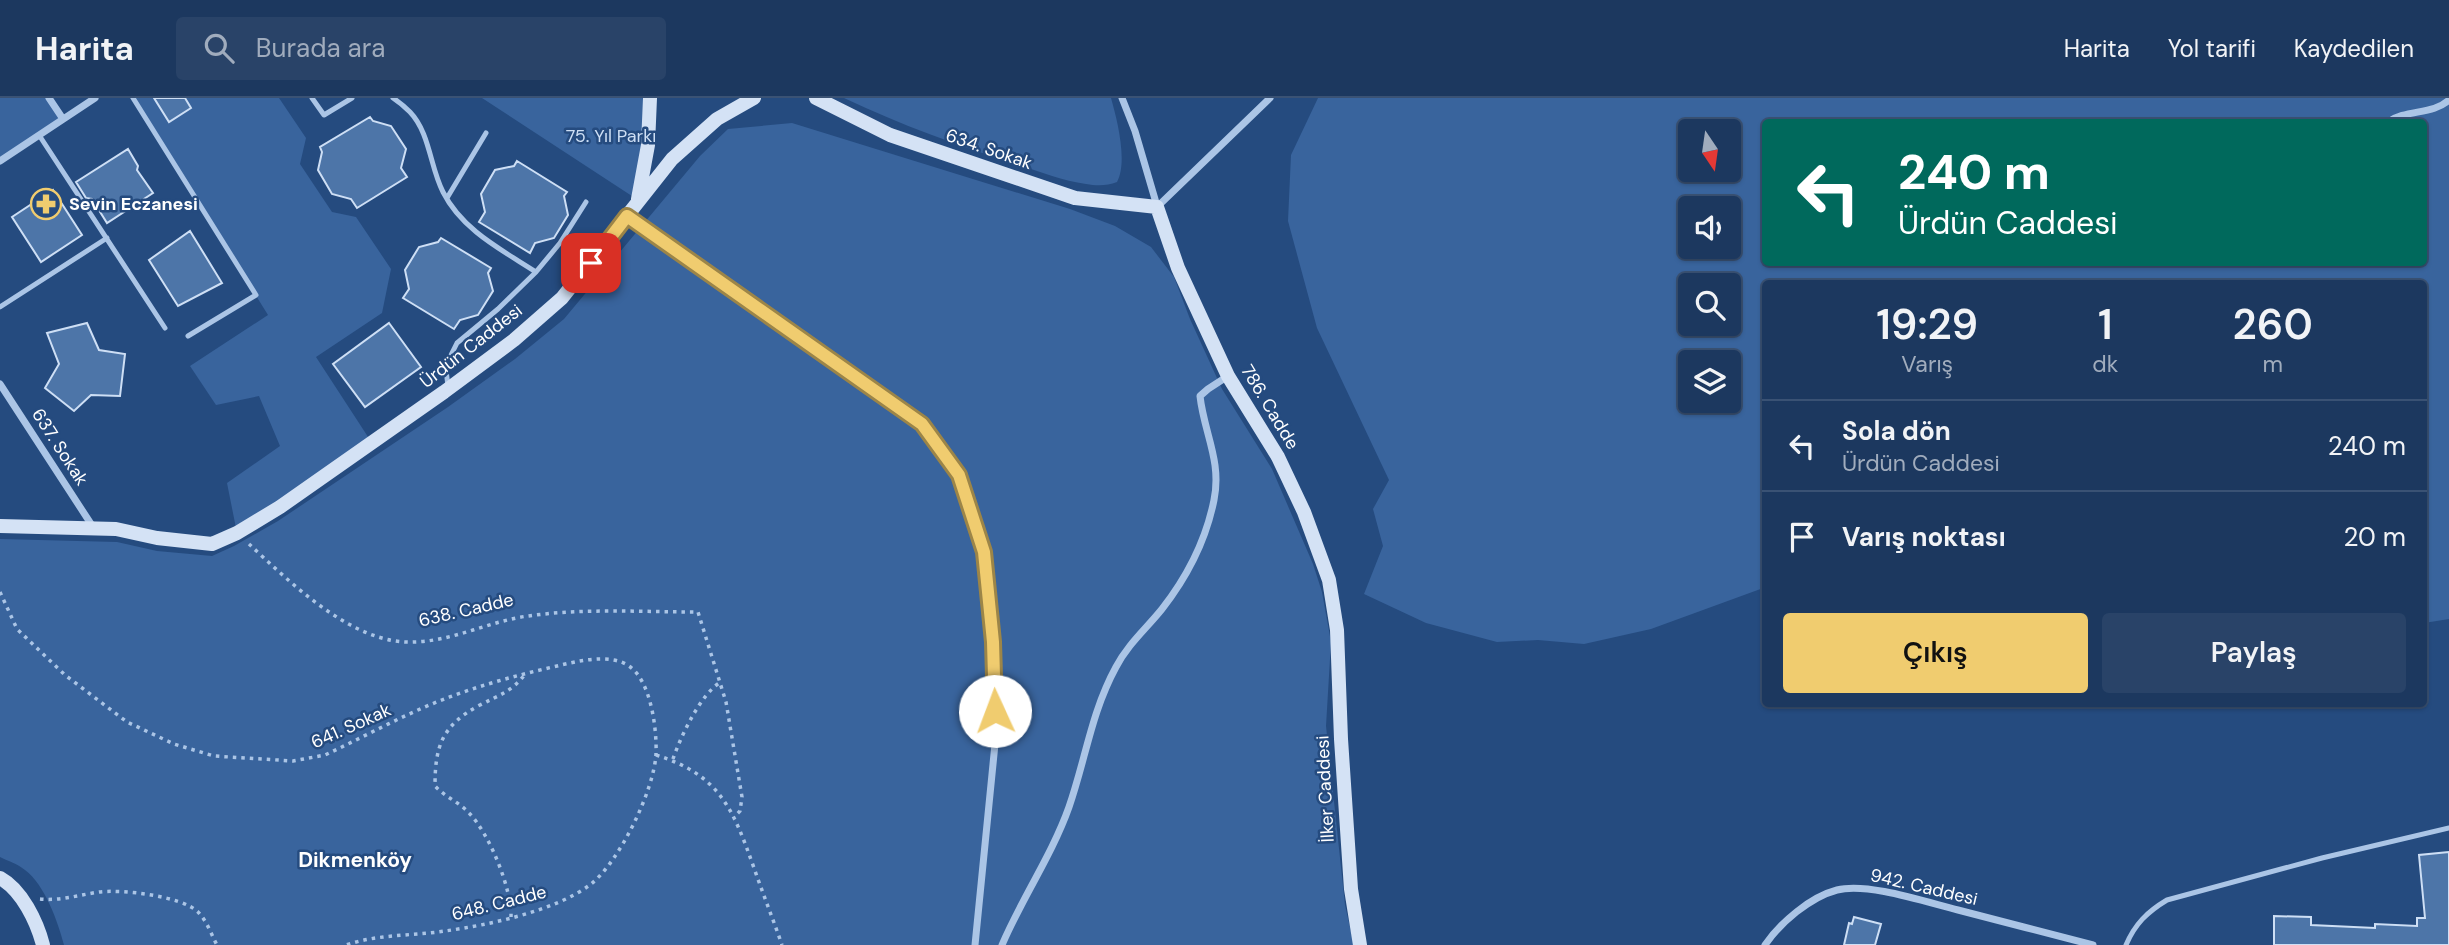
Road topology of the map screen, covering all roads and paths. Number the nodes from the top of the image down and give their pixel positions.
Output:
1 (49, 98) edge
2 (95, 98) edge
3 (133, 98) edge
4 (312, 98) edge
5 (352, 98) edge
6 (393, 98) edge
7 (650, 98) edge
8 (754, 98) edge
9 (816, 98) edge
10 (1122, 98) edge
11 (1270, 98) edge
12 (2449, 100) edge
13 (63, 119) junction
14 (2393, 119) edge
15 (486, 133) dead end
16 (39, 135) junction
17 (0, 161) edge
18 (447, 198) junction
19 (638, 200) junction
20 (586, 202) dead end
21 (1157, 207) junction
22 (627, 216) junction
23 (107, 239) junction
24 (536, 272) junction
25 (0, 307) edge
26 (165, 328) dead end
27 (188, 336) dead end
28 (1228, 376) junction
29 (0, 384) edge
30 (448, 389) junction
31 (0, 526) edge
32 (93, 528) junction
33 (237, 533) junction
34 (0, 592) edge
35 (1337, 630) joint
36 (526, 673) junction
37 (721, 682) junction
38 (656, 755) junction
39 (673, 760) junction
40 (734, 816) junction
41 (2449, 828) edge
42 (0, 878) edge
43 (19, 897) junction
44 (511, 917) junction
45 (43, 945) edge
46 (217, 945) edge
47 (346, 945) edge
48 (782, 945) edge
49 (975, 945) edge
50 (1002, 945) edge
51 (1360, 945) edge
52 (1765, 945) edge
53 (2093, 945) edge
54 (2126, 945) edge

1 - 13 street
2 - 13 street
3 - 27 lane
4 - 5 lane
6 - 18 lane
7 - 19 main road, Ürdün Caddesi
8 - 19 main road
9 - 21 main road, 634. Sokak
10 - 21 street
11 - 21 street
12 - 14 street
13 - 16 street
15 - 18 lane
16 - 17 street
16 - 23 lane
18 - 24 lane
19 - 22 main road, Ürdün Caddesi
20 - 24 lane
21 - 28 main road, 786. Cadde
22 - 30 main road, Ürdün Caddesi
22 - 49 street
23 - 25 lane
23 - 26 lane
24 - 30 lane
28 - 35 main road, 786. Cadde
28 - 50 street
29 - 32 street, 637. Sokak
30 - 33 main road, Ürdün Caddesi
31 - 32 main road
32 - 33 main road, Ürdün Caddesi
33 - 37 path, 638. Cadde
34 - 36 path, 641. Sokak
35 - 51 main road, İlker Caddesi
36 - 38 path, 641. Sokak
36 - 44 path
37 - 39 path
37 - 40 path
38 - 39 path
38 - 44 path, 648. Cadde
39 - 40 path
40 - 48 path
41 - 54 lane
42 - 43 main road
43 - 45 main road
43 - 46 path
44 - 47 path, 648. Cadde
52 - 53 street, 942. Caddesi

